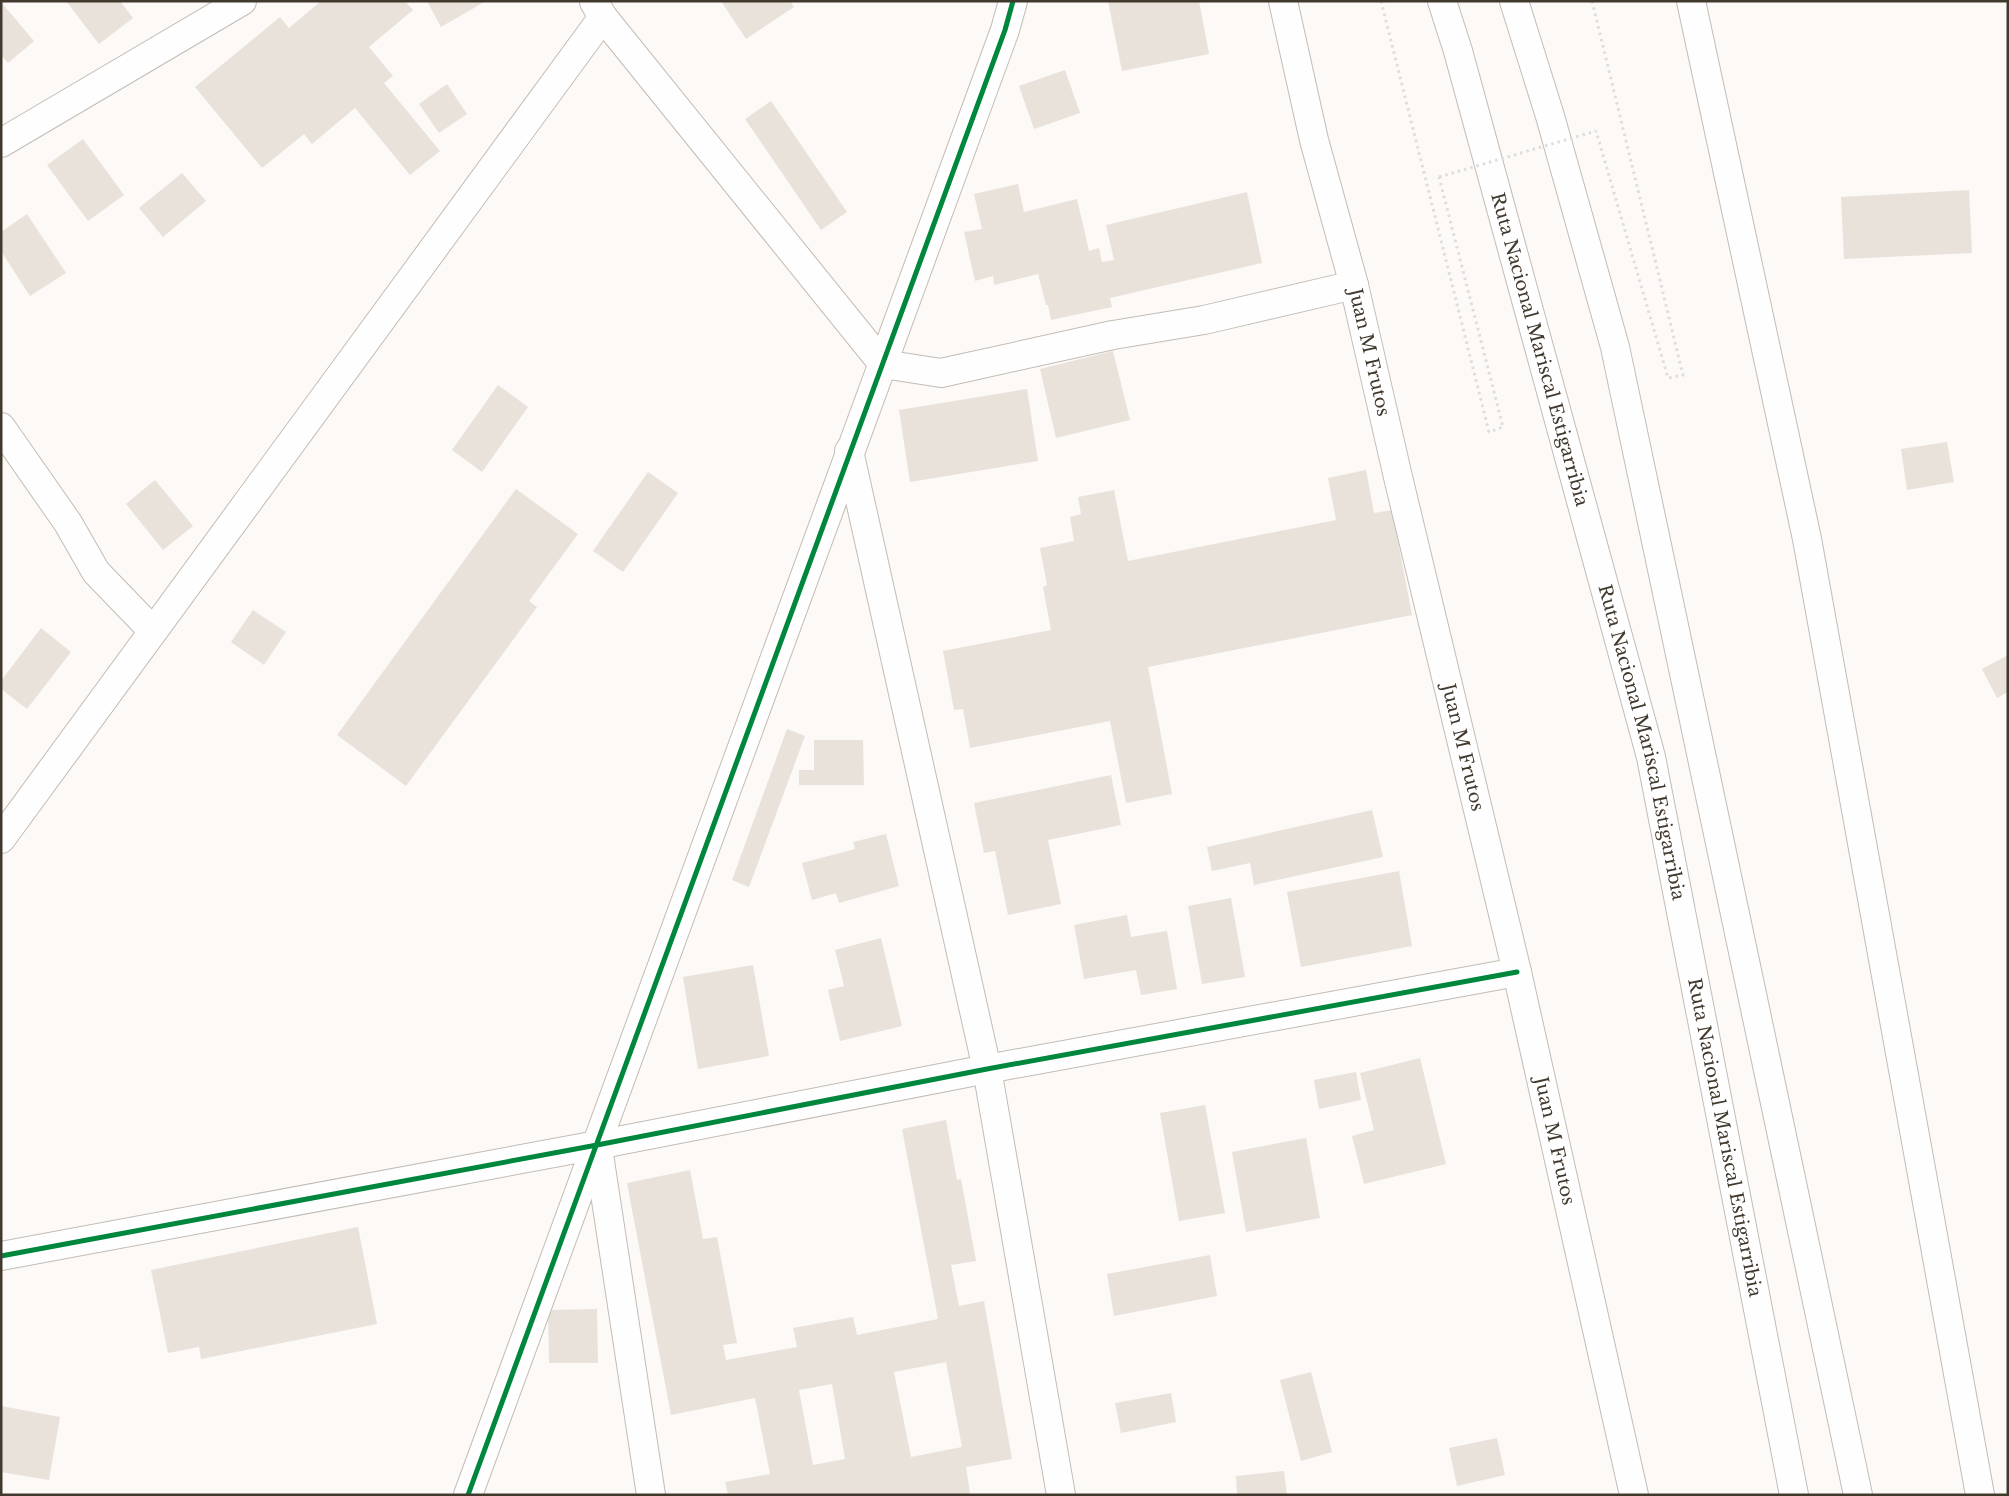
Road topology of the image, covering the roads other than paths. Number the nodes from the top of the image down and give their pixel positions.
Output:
1 (242, 1) edge
2 (1013, 1) edge
3 (1283, 1) edge
4 (1442, 1) edge
5 (1514, 1) edge
6 (1691, 1) edge
7 (598, 9) edge
8 (1, 143) edge
9 (1354, 285) junction
10 (883, 364) junction
11 (1, 427) edge
12 (849, 451) junction
13 (153, 631) junction
14 (1, 839) edge
15 (1516, 972) junction
16 (987, 1068) junction
17 (597, 1144) junction
18 (1, 1256) edge
19 (468, 1495) edge
20 (651, 1495) edge
21 (1061, 1495) edge
22 (1634, 1495) edge
23 (1794, 1495) edge
24 (1858, 1495) edge
25 (1980, 1495) edge

1 - 8 main road
2 - 10 main road
3 - 9 main road, Juan M Frutos
4 - 23 main road, Ruta Nacional Mariscal Estigarribia
5 - 24 main road
6 - 25 main road
7 - 10 main road
7 - 13 main road
9 - 10 main road
9 - 15 main road, Juan M Frutos
10 - 12 main road
11 - 13 main road
12 - 16 main road
12 - 17 main road
13 - 14 main road
15 - 16 main road
15 - 22 main road, Juan M Frutos
16 - 17 main road
16 - 21 main road
17 - 18 main road
17 - 19 main road
17 - 20 main road

